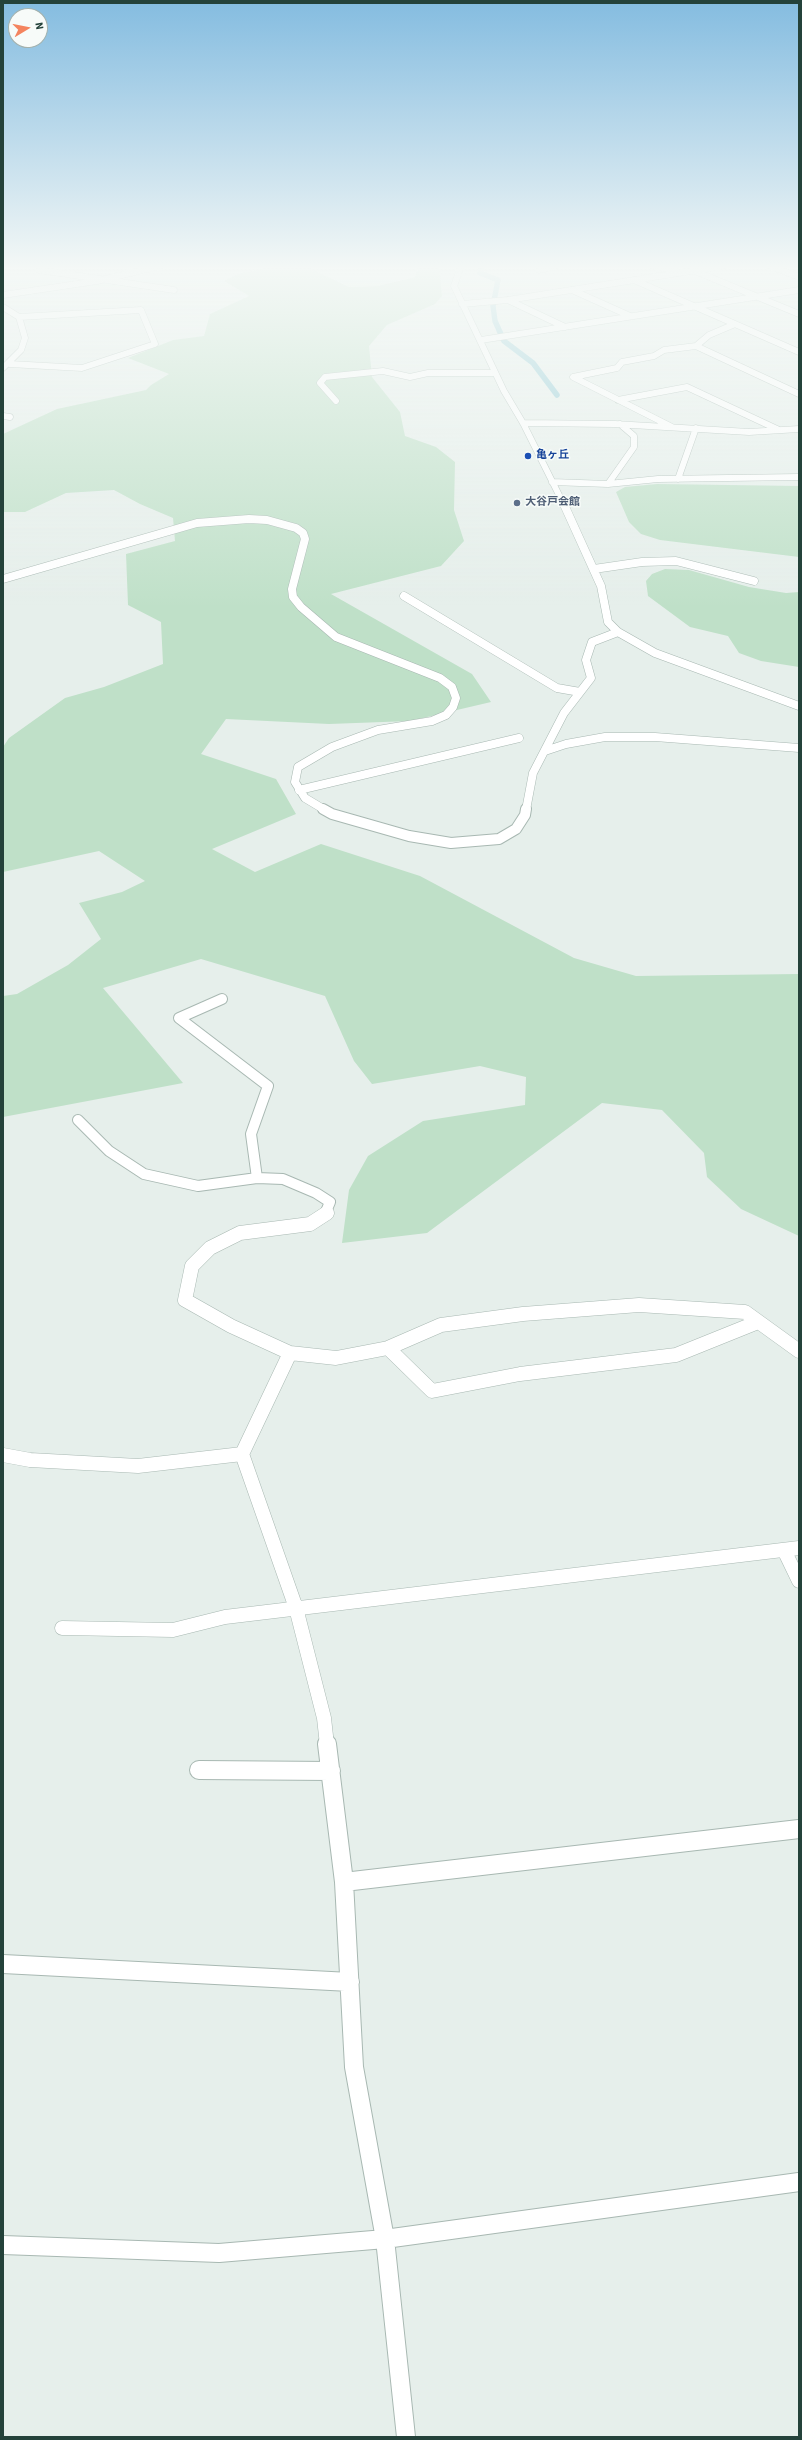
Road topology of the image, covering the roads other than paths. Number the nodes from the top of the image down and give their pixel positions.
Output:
1 (323, 380) edge
2 (499, 380) edge
3 (579, 380) edge
4 (769, 380) edge
5 (799, 394) edge
6 (618, 400) junction
7 (336, 401) dead end
8 (523, 423) junction
9 (620, 424) junction
10 (672, 426) junction
11 (696, 428) junction
12 (799, 429) edge
13 (780, 431) junction
14 (799, 477) edge
15 (678, 479) junction
16 (552, 482) junction
17 (608, 484) junction
18 (594, 569) junction
19 (3, 579) edge
20 (754, 581) dead end
21 (404, 596) dead end
22 (618, 632) junction
23 (580, 692) junction
24 (799, 706) edge
25 (519, 738) dead end
26 (799, 748) edge
27 (545, 751) junction
28 (299, 790) junction
29 (222, 999) dead end
30 (78, 1120) dead end
31 (257, 1178) junction
32 (758, 1322) junction
33 (388, 1348) junction
34 (799, 1351) edge
35 (290, 1353) junction
36 (242, 1454) junction
37 (3, 1455) edge
38 (799, 1548) edge
39 (784, 1550) junction
40 (799, 1581) edge
41 (296, 1608) junction
42 (62, 1628) dead end
43 (199, 1770) dead end
44 (331, 1771) junction
45 (799, 1830) edge
46 (344, 1882) junction
47 (3, 1964) edge
48 (350, 1982) junction
49 (799, 2182) edge
50 (385, 2239) junction
51 (3, 2245) edge
52 (406, 2437) edge

1 - 7 street
2 - 8 street
3 - 6 street
4 - 5 street
6 - 10 street
6 - 13 street
8 - 9 street
8 - 16 street
9 - 10 street
9 - 17 street
10 - 11 street
11 - 13 street
11 - 15 street
12 - 13 street
14 - 15 street
15 - 17 street
16 - 17 street
16 - 18 street
18 - 20 street
18 - 22 street
19 - 28 street
21 - 23 street
22 - 23 street
22 - 24 street
23 - 27 street
25 - 28 street
26 - 27 street
27 - 28 street
29 - 31 street
30 - 31 street
31 - 35 street
32 - 33 street
32 - 33 street
32 - 34 street
33 - 35 street
35 - 36 street
36 - 37 street
36 - 41 street
38 - 39 street
39 - 40 street
39 - 41 street
41 - 42 street
41 - 44 street
43 - 44 street
44 - 46 street
45 - 46 street
46 - 48 street
47 - 48 street
48 - 50 street
49 - 50 street
50 - 51 street
50 - 52 street

